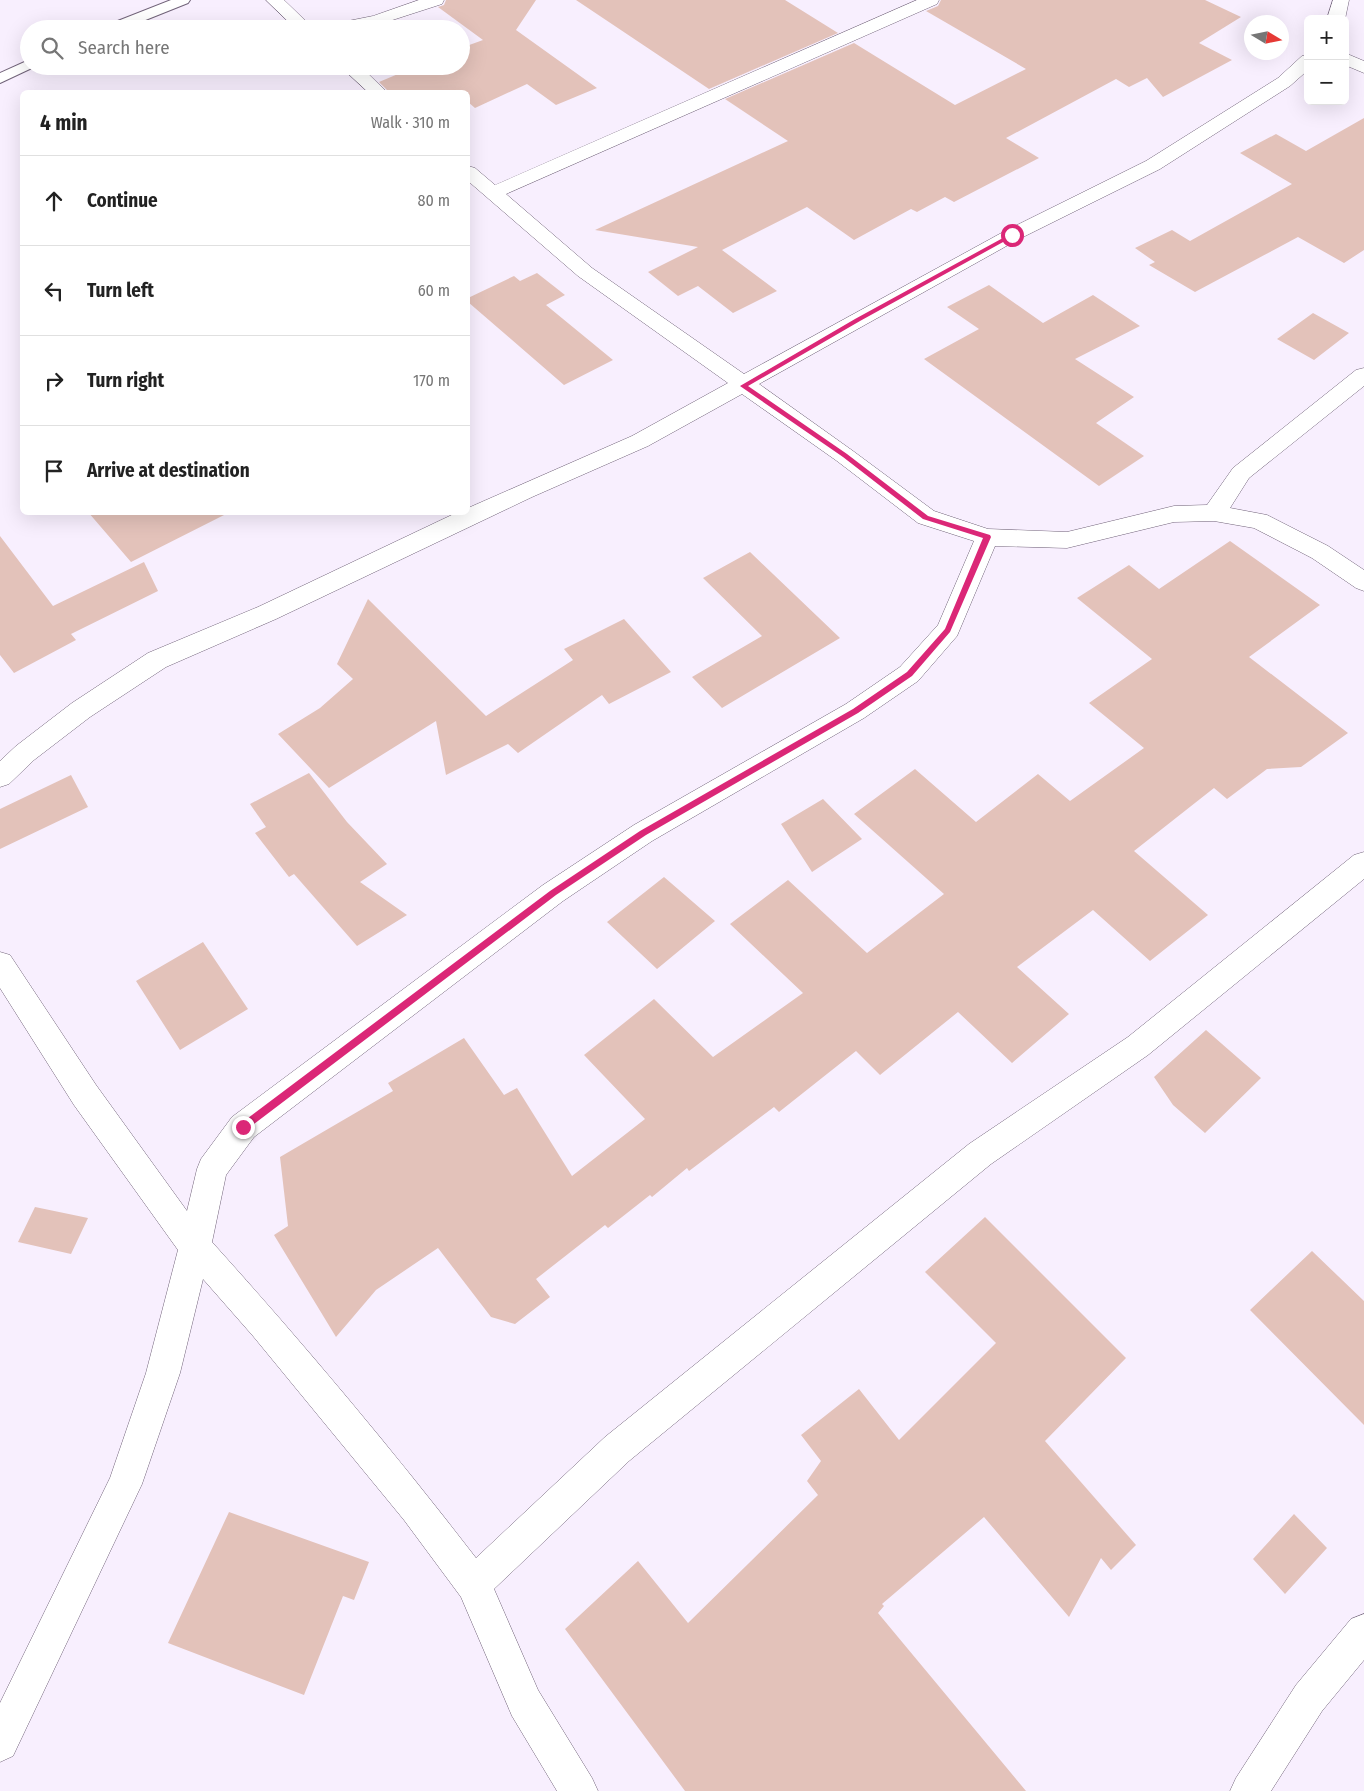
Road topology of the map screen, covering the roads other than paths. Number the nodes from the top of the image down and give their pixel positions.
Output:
1 (184, 0) edge
2 (274, 0) edge
3 (436, 0) edge
4 (931, 0) edge
5 (1341, 0) edge
6 (412, 9) junction
7 (1337, 15) edge
8 (133, 20) edge
9 (296, 20) edge
10 (377, 20) edge
11 (400, 20) edge
12 (1349, 60) edge
13 (1304, 64) edge
14 (1364, 68) edge
15 (20, 69) edge
16 (359, 75) edge
17 (0, 79) edge
18 (376, 90) edge
19 (470, 174) edge
20 (492, 193) junction
21 (1364, 375) edge
22 (744, 386) junction
23 (1214, 513) junction
24 (987, 537) junction
25 (1364, 582) edge
26 (0, 777) edge
27 (1364, 863) edge
28 (0, 964) edge
29 (195, 1247) junction
30 (474, 1584) junction
31 (1364, 1632) edge
32 (0, 1743) edge
33 (579, 1791) edge
34 (1249, 1791) edge

1 - 8 lane
2 - 9 street
3 - 6 street
4 - 20 street
5 - 7 street
6 - 10 street
6 - 11 street
12 - 14 street
13 - 22 street
15 - 17 lane
16 - 18 street
19 - 20 street
20 - 22 street
21 - 23 street
22 - 24 street
22 - 26 street
23 - 24 street
23 - 25 street
24 - 29 street
27 - 30 street
28 - 29 street
29 - 30 street
29 - 32 street
30 - 33 street
31 - 34 street

